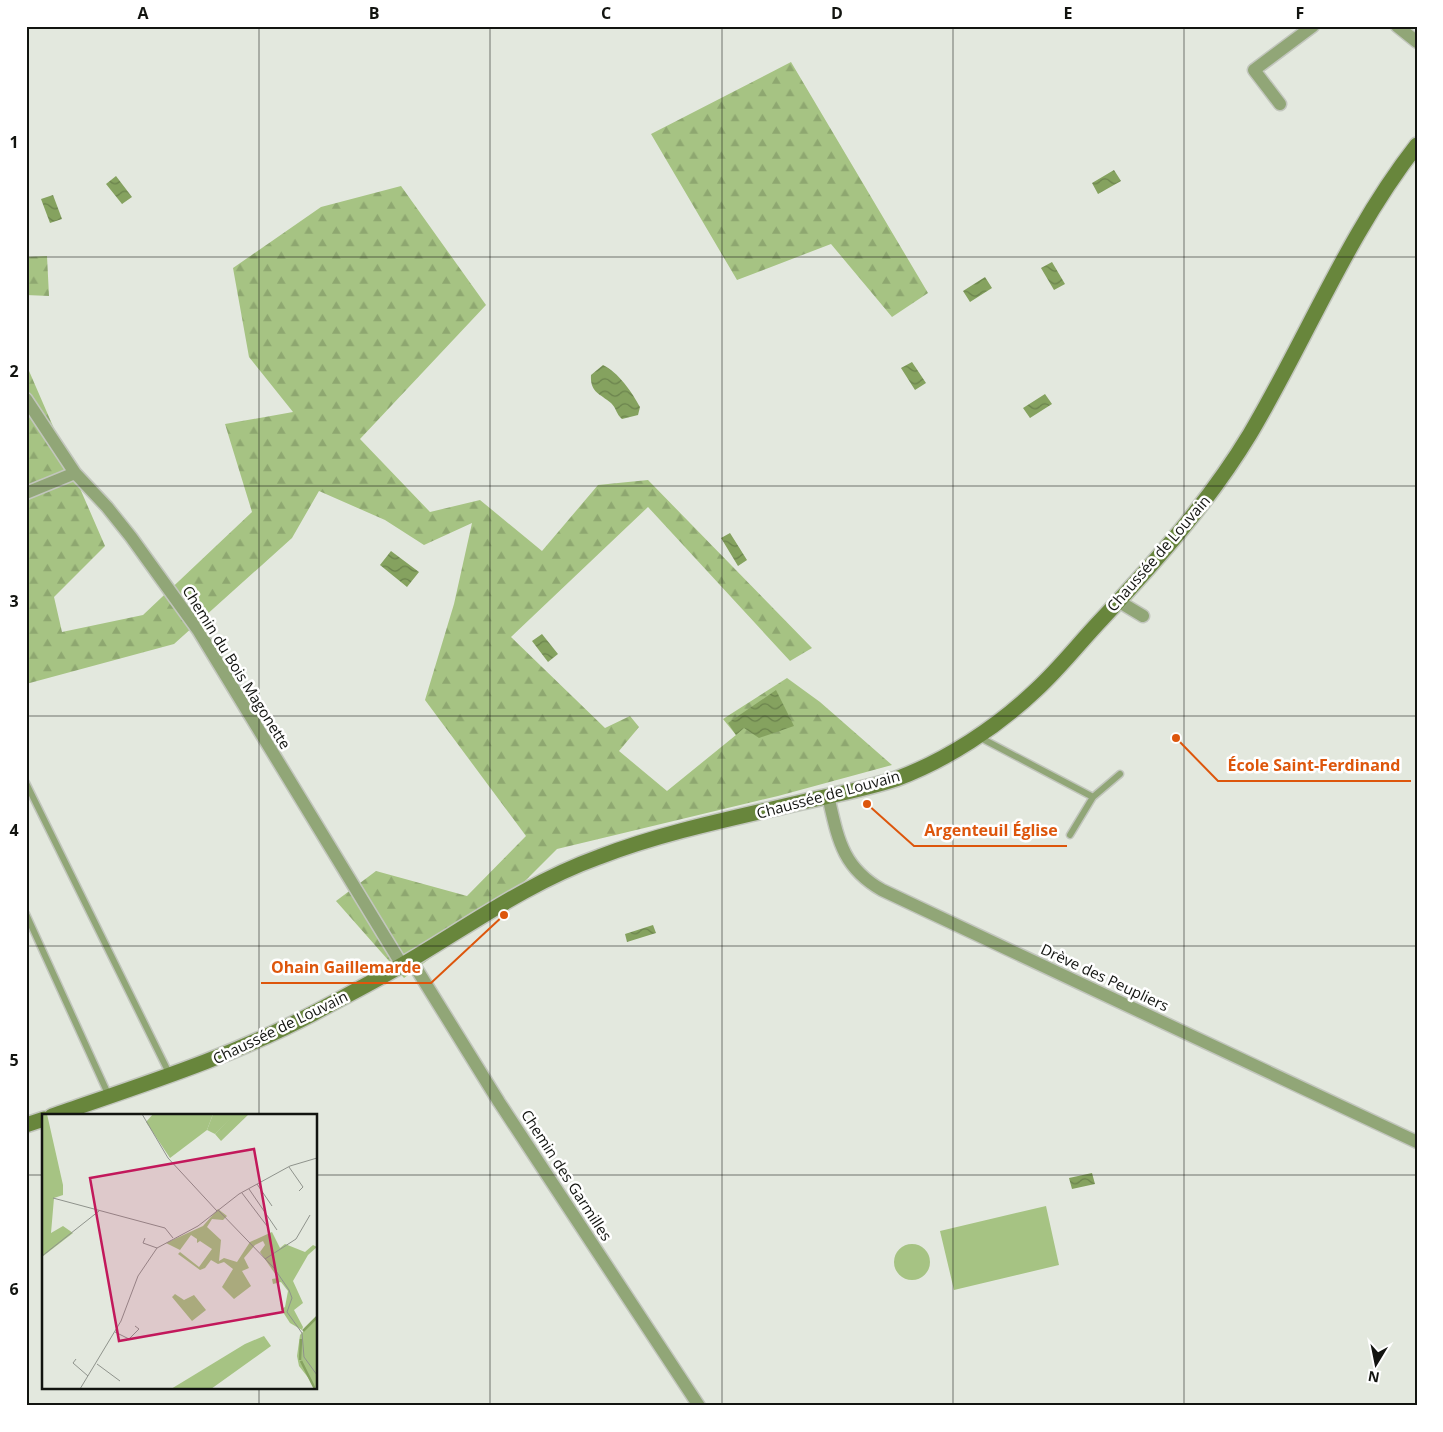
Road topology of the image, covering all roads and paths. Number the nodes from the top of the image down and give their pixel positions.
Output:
1 (1313, 26) edge
2 (1398, 26) edge
3 (1417, 42) edge
4 (1280, 104) dead end
5 (1417, 145) edge
6 (26, 399) edge
7 (75, 473) junction
8 (26, 493) edge
9 (1118, 601) junction
10 (1143, 616) dead end
11 (978, 736) junction
12 (1120, 774) dead end
13 (26, 783) edge
14 (828, 796) junction
15 (1093, 797) junction
16 (1070, 835) dead end
17 (26, 914) edge
18 (406, 963) junction
19 (170, 1075) junction
20 (109, 1096) junction
21 (58, 1114) edge
22 (1411, 1135) edge
23 (1417, 1142) edge
24 (699, 1406) edge

1 - 4 street
2 - 3 street
5 - 9 main road, Chaussée de Louvain
6 - 7 street, Chemin du Bois Magonette
7 - 8 street
7 - 18 street, Chemin du Bois Magonette
9 - 10 street
9 - 11 main road, Chaussée de Louvain
11 - 14 main road, Chaussée de Louvain
11 - 15 lane
12 - 15 lane
13 - 19 lane
14 - 18 main road, Chaussée de Louvain
14 - 22 street, Drève des Peupliers
15 - 16 lane
17 - 20 lane
18 - 19 main road, Chaussée de Louvain
18 - 24 street, Chemin des Garmilles
19 - 20 main road, Chaussée de Louvain
20 - 21 main road, Chaussée de Louvain
22 - 23 street, Drève des Peupliers

